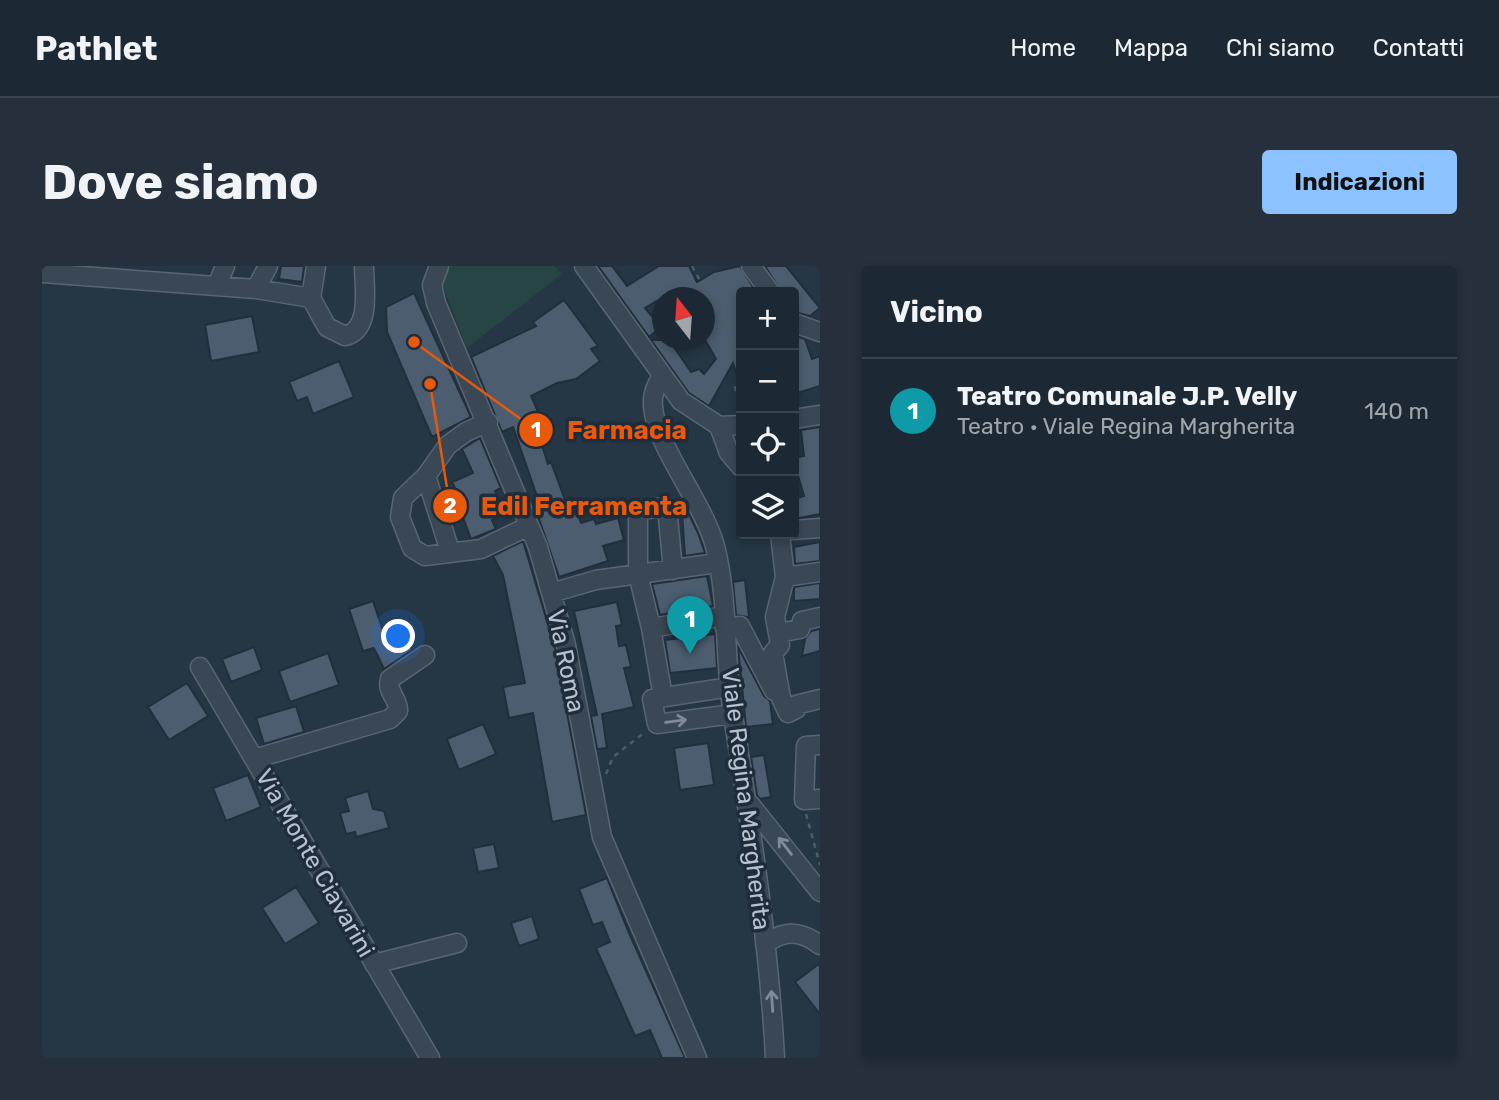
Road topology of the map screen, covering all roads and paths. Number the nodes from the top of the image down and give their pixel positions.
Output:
1 (225, 266) edge
2 (268, 266) edge
3 (316, 266) edge
4 (364, 266) edge
5 (439, 266) edge
6 (584, 266) edge
7 (692, 266) edge
8 (751, 266) edge
9 (42, 272) edge
10 (218, 286) junction
11 (766, 287) edge
12 (256, 289) junction
13 (311, 298) junction
14 (736, 319) edge
15 (723, 323) junction
16 (799, 325) edge
17 (820, 332) edge
18 (738, 350) edge
19 (662, 377) junction
20 (820, 415) edge
21 (799, 418) edge
22 (488, 422) junction
23 (736, 425) edge
24 (719, 426) junction
25 (736, 461) edge
26 (426, 476) junction
27 (529, 526) junction
28 (820, 528) edge
29 (799, 530) edge
30 (781, 539) edge
31 (450, 551) junction
32 (717, 563) junction
33 (673, 570) junction
34 (820, 572) edge
35 (638, 574) junction
36 (785, 577) junction
37 (551, 593) junction
38 (820, 617) edge
39 (724, 622) junction
40 (651, 628) junction
41 (778, 633) junction
42 (425, 656) dead end
43 (200, 667) dead end
44 (730, 687) junction
45 (663, 696) junction
46 (781, 698) junction
47 (820, 699) edge
48 (733, 714) junction
49 (657, 724) junction
50 (820, 745) edge
51 (254, 759) junction
52 (813, 773) edge
53 (605, 777) dead end
54 (812, 800) edge
55 (749, 803) junction
56 (820, 866) edge
57 (820, 891) edge
58 (457, 943) dead end
59 (765, 944) junction
60 (820, 945) edge
61 (374, 964) junction
62 (430, 1058) edge
63 (696, 1058) edge
64 (775, 1058) edge

1 - 10 street
2 - 12 street
3 - 13 street
4 - 13 street
5 - 22 street, Via Roma
6 - 19 street
7 - 15 path
8 - 11 street
9 - 10 street
10 - 12 street
12 - 13 street
14 - 15 path
15 - 18 path
16 - 17 street
19 - 24 street
19 - 32 street, Viale Regina Margherita
20 - 21 street
22 - 26 street
22 - 27 street, Via Roma
23 - 24 street
24 - 25 street
26 - 31 street
26 - 31 street
27 - 31 street
27 - 37 street, Via Roma
28 - 29 street
30 - 36 street
32 - 33 street
32 - 39 street, Viale Regina Margherita
33 - 35 street
33 - 35 street
34 - 36 street
35 - 37 street
35 - 40 street
36 - 41 street
37 - 63 street, Via Roma
38 - 41 street
39 - 40 street
39 - 44 street, Viale Regina Margherita
39 - 46 street
40 - 45 street
41 - 46 street
42 - 51 street
43 - 51 street, Via Monte Ciavarini
44 - 45 street
44 - 48 street, Viale Regina Margherita
45 - 49 street
46 - 47 street
49 -> 48 street
48 - 55 street, Viale Regina Margherita
49 - 53 path
50 - 52 street
51 - 61 street, Via Monte Ciavarini
52 - 54 street
54 - 56 path
57 -> 55 street
55 - 59 street, Viale Regina Margherita
58 - 61 street
59 - 60 street
64 -> 59 street, Viale Regina Margherita
61 - 62 street, Via Monte Ciavarini

